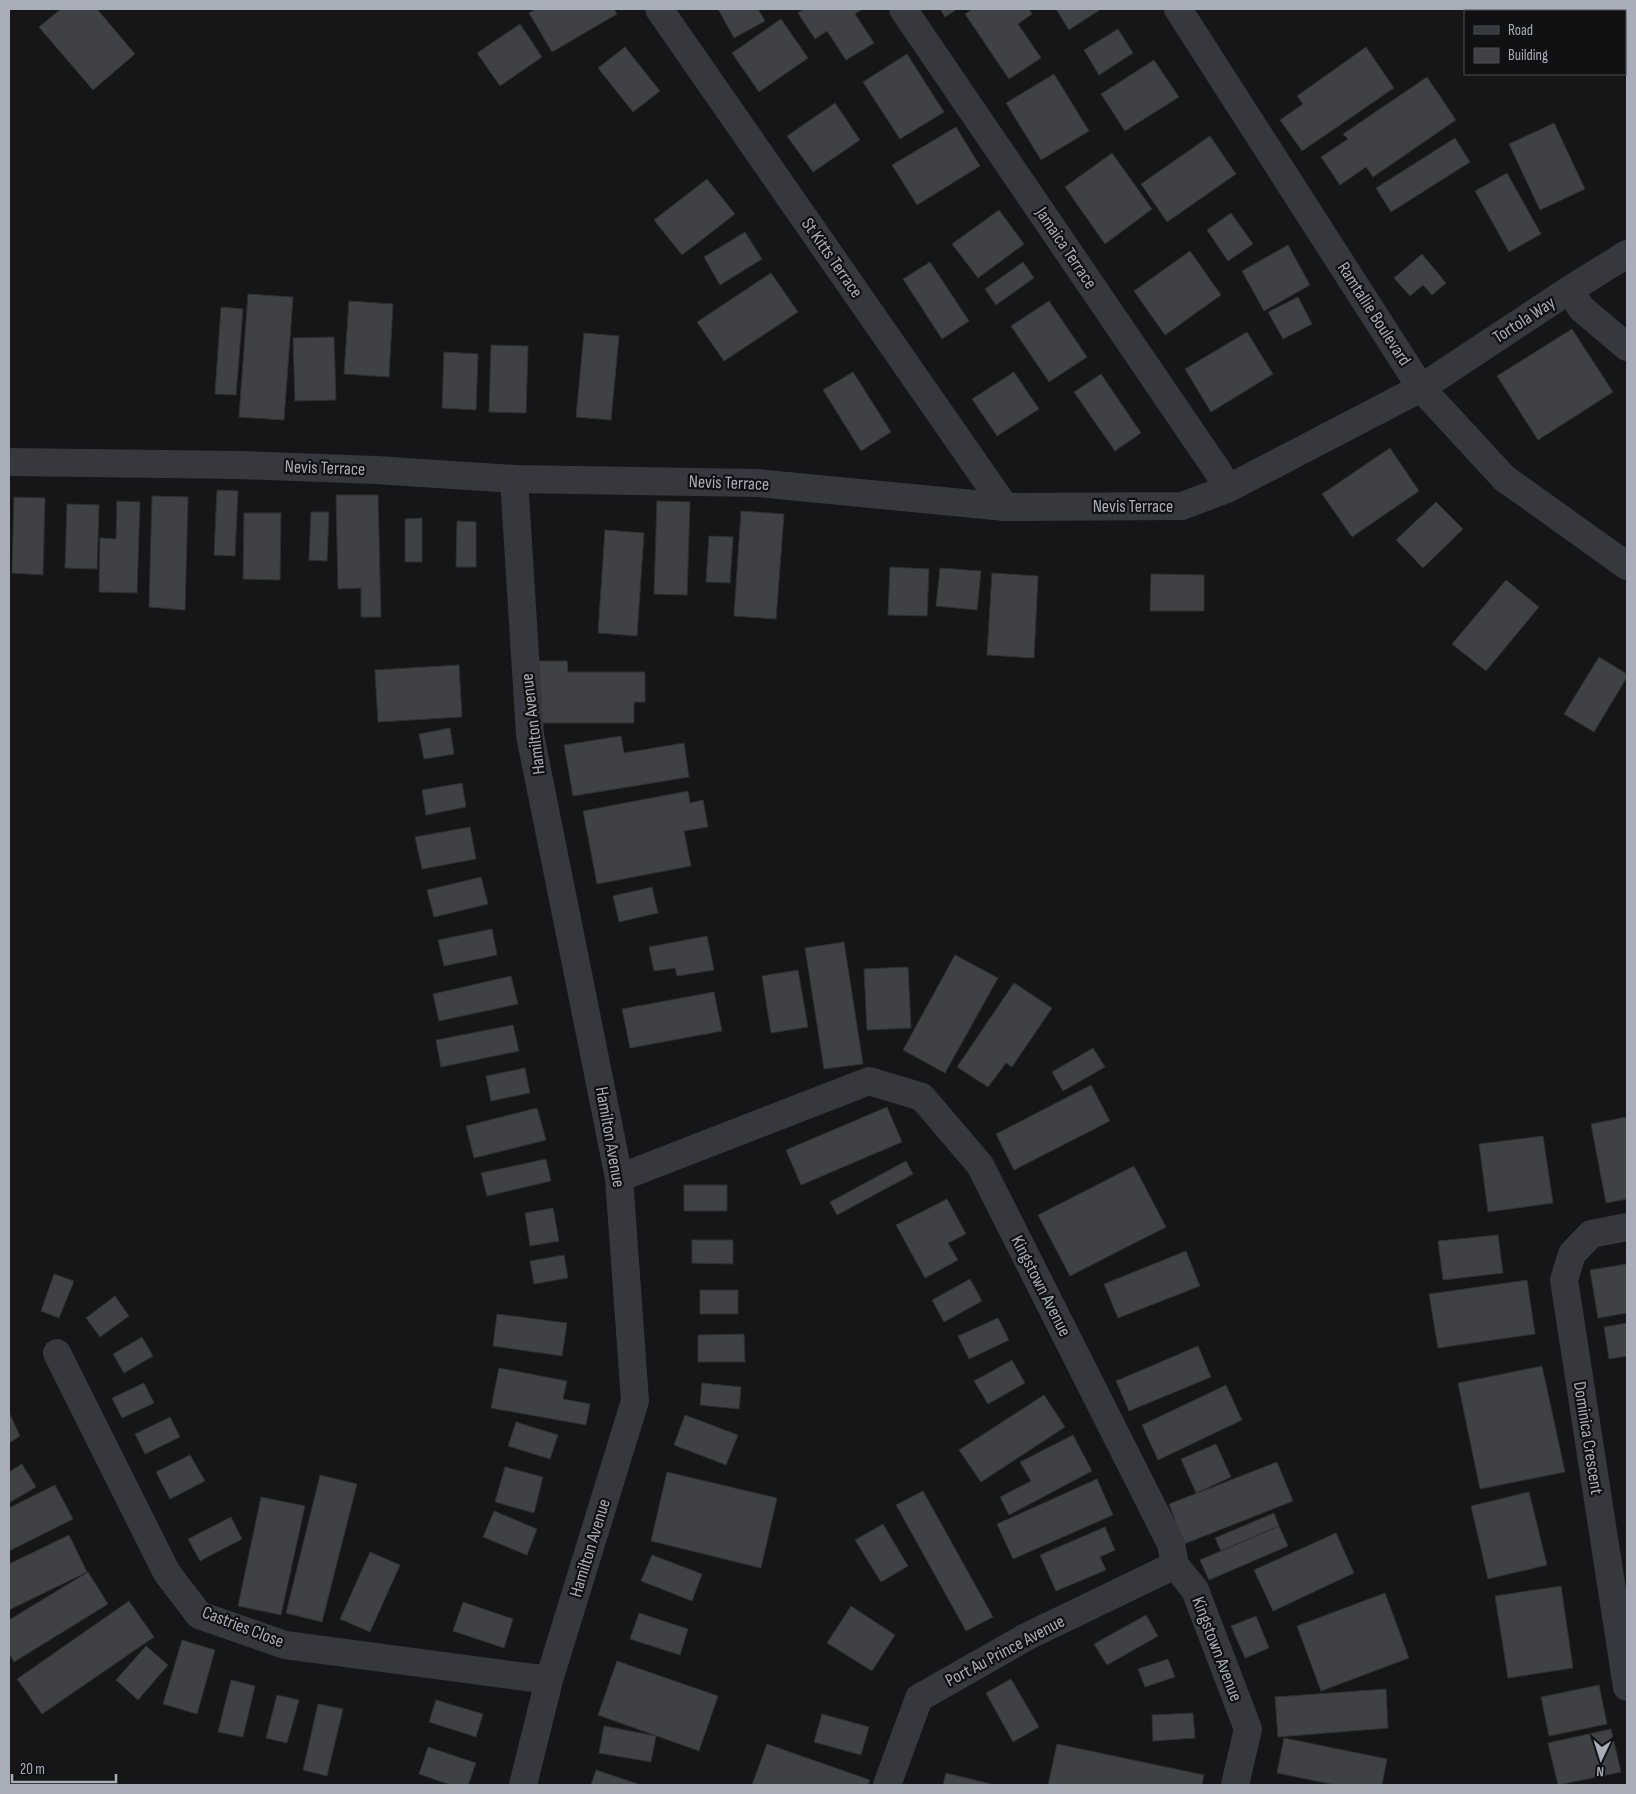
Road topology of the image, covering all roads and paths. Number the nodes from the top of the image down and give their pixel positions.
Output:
1 (659, 9) edge
2 (903, 9) edge
3 (1178, 9) edge
4 (1627, 254) edge
5 (1569, 290) junction
6 (1627, 347) edge
7 (1421, 388) junction
8 (9, 462) edge
9 (514, 479) junction
10 (1227, 489) junction
11 (1005, 507) junction
12 (1627, 566) edge
13 (619, 1178) junction
14 (1627, 1227) edge
15 (57, 1353) dead end
16 (1175, 1565) junction
17 (549, 1680) junction
18 (1627, 1687) edge
19 (523, 1785) edge
20 (887, 1785) edge
21 (1235, 1785) edge

1 - 11 street, St Kitts Terrace
2 - 10 street, Jamaica Terrace
3 - 7 street, Ramtallie Boulevard
4 - 5 street, Tortola Way
5 - 6 street
5 - 7 street, Tortola Way
7 - 10 street, Nevis Terrace
7 - 12 street, Ramtallie Boulevard
8 - 9 street, Nevis Terrace
9 - 11 street, Nevis Terrace
9 - 13 street, Hamilton Avenue
10 - 11 street, Nevis Terrace
13 - 16 street, Kingstown Avenue
13 - 17 street, Hamilton Avenue
14 - 18 street, Dominica Crescent
15 - 17 street, Castries Close
16 - 20 street, Port Au Prince Avenue
16 - 21 street, Kingstown Avenue
17 - 19 street, Hamilton Avenue

